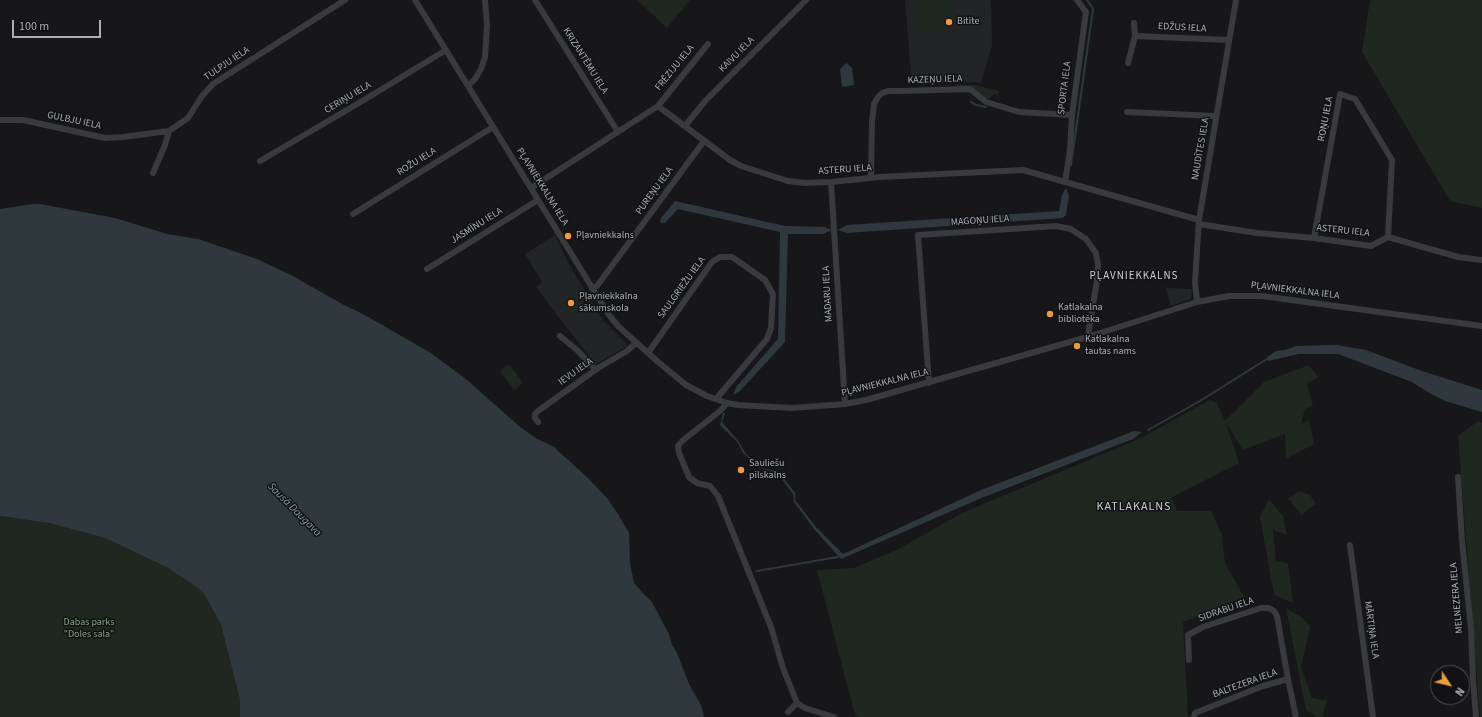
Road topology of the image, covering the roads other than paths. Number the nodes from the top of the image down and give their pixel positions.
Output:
1 (345, 0) edge
2 (415, 0) edge
3 (485, 0) edge
4 (535, 0) edge
5 (806, 0) edge
6 (1077, 0) edge
7 (1236, 0) edge
8 (1134, 23) dead end
9 (1135, 36) junction
10 (1229, 40) junction
11 (708, 44) dead end
12 (446, 50) junction
13 (1128, 62) dead end
14 (468, 86) junction
15 (658, 106) junction
16 (1127, 112) dead end
17 (1072, 115) junction
18 (1216, 116) junction
19 (0, 120) edge
20 (685, 126) junction
21 (493, 127) junction
22 (169, 131) junction
23 (618, 132) junction
24 (704, 141) junction
25 (260, 161) dead end
26 (153, 173) dead end
27 (871, 178) junction
28 (831, 182) junction
29 (1065, 182) junction
30 (531, 188) junction
31 (538, 200) junction
32 (353, 214) dead end
33 (1199, 222) junction
34 (1388, 237) junction
35 (1314, 238) junction
36 (1482, 260) edge
37 (427, 269) dead end
38 (592, 289) junction
39 (1197, 302) junction
40 (1482, 326) edge
41 (560, 336) dead end
42 (1088, 336) junction
43 (636, 343) junction
44 (648, 353) junction
45 (594, 371) junction
46 (929, 383) junction
47 (716, 399) junction
48 (727, 403) junction
49 (845, 404) junction
50 (538, 422) dead end
51 (1458, 477) dead end
52 (1350, 545) dead end
53 (1189, 660) dead end
54 (1288, 679) junction
55 (798, 702) junction
56 (788, 712) dead end
57 (1194, 715) edge
58 (834, 717) edge
59 (1296, 717) edge
60 (1373, 717) edge
61 (1476, 717) edge

1 - 22 street, TULPJU IELA
2 - 12 street, PĻAVNIEKKALNA IELA
3 - 14 street
4 - 23 street, KRIZANTĒMU IELA
5 - 20 street, KAIVU IELA
6 - 17 street, SPORTA IELA
7 - 10 street, NAUDĪTES IELA
8 - 9 street
9 - 10 street, EDŽUS IELA
9 - 13 street
10 - 18 street, NAUDĪTES IELA
11 - 15 street, FRĒZIJU IELA
12 - 14 street, PĻAVNIEKKALNA IELA
12 - 25 street, CERIŅU IELA
14 - 21 street, PĻAVNIEKKALNA IELA
15 - 20 street, ASTERU IELA
15 - 23 street
16 - 18 street
17 - 27 street, KAZEŅU IELA
17 - 29 street, SPORTA IELA
18 - 33 street, NAUDĪTES IELA
19 - 22 street, GULBJU IELA
20 - 24 street, ASTERU IELA
21 - 30 street, PĻAVNIEKKALNA IELA
21 - 32 street, ROŽU IELA
22 - 26 street
23 - 30 street
24 - 28 street, ASTERU IELA
24 - 38 street, PUREŅU IELA
27 - 28 street, ASTERU IELA
27 - 29 street, ASTERU IELA
28 - 49 street, MADARU IELA
29 - 33 street, ASTERU IELA
30 - 31 street, PĻAVNIEKKALNA IELA
31 - 37 street, JASMĪNU IELA
31 - 38 street, PĻAVNIEKKALNA IELA
33 - 35 street, ASTERU IELA
33 - 39 street, NAUDĪTES IELA
34 - 35 street, ASTERU IELA
34 - 35 street, ROŅU IELA
34 - 36 street
38 - 43 street, PĻAVNIEKKALNA IELA
39 - 40 street, PĻAVNIEKKALNA IELA
39 - 42 street, PĻAVNIEKKALNA IELA
41 - 45 street
42 - 46 street, PĻAVNIEKKALNA IELA
42 - 46 street, MAGOŅU IELA
43 - 44 street, PĻAVNIEKKALNA IELA
43 - 45 street, IEVU IELA
44 - 47 street, PĻAVNIEKKALNA IELA
44 - 47 street, SAULGRIEŽU IELA
45 - 50 street, IEVU IELA
46 - 49 street, PĻAVNIEKKALNA IELA
47 - 48 street, PĻAVNIEKKALNA IELA
48 - 49 street, PĻAVNIEKKALNA IELA
48 - 55 street
51 - 61 street, MELNEZERA IELA
52 - 60 street, MĀRTIŅA IELA
53 - 54 street, SIDRABU IELA
54 - 57 street, BALTEZERA IELA
54 - 59 street, BALTEZERA IELA
55 - 56 street
55 - 58 street

